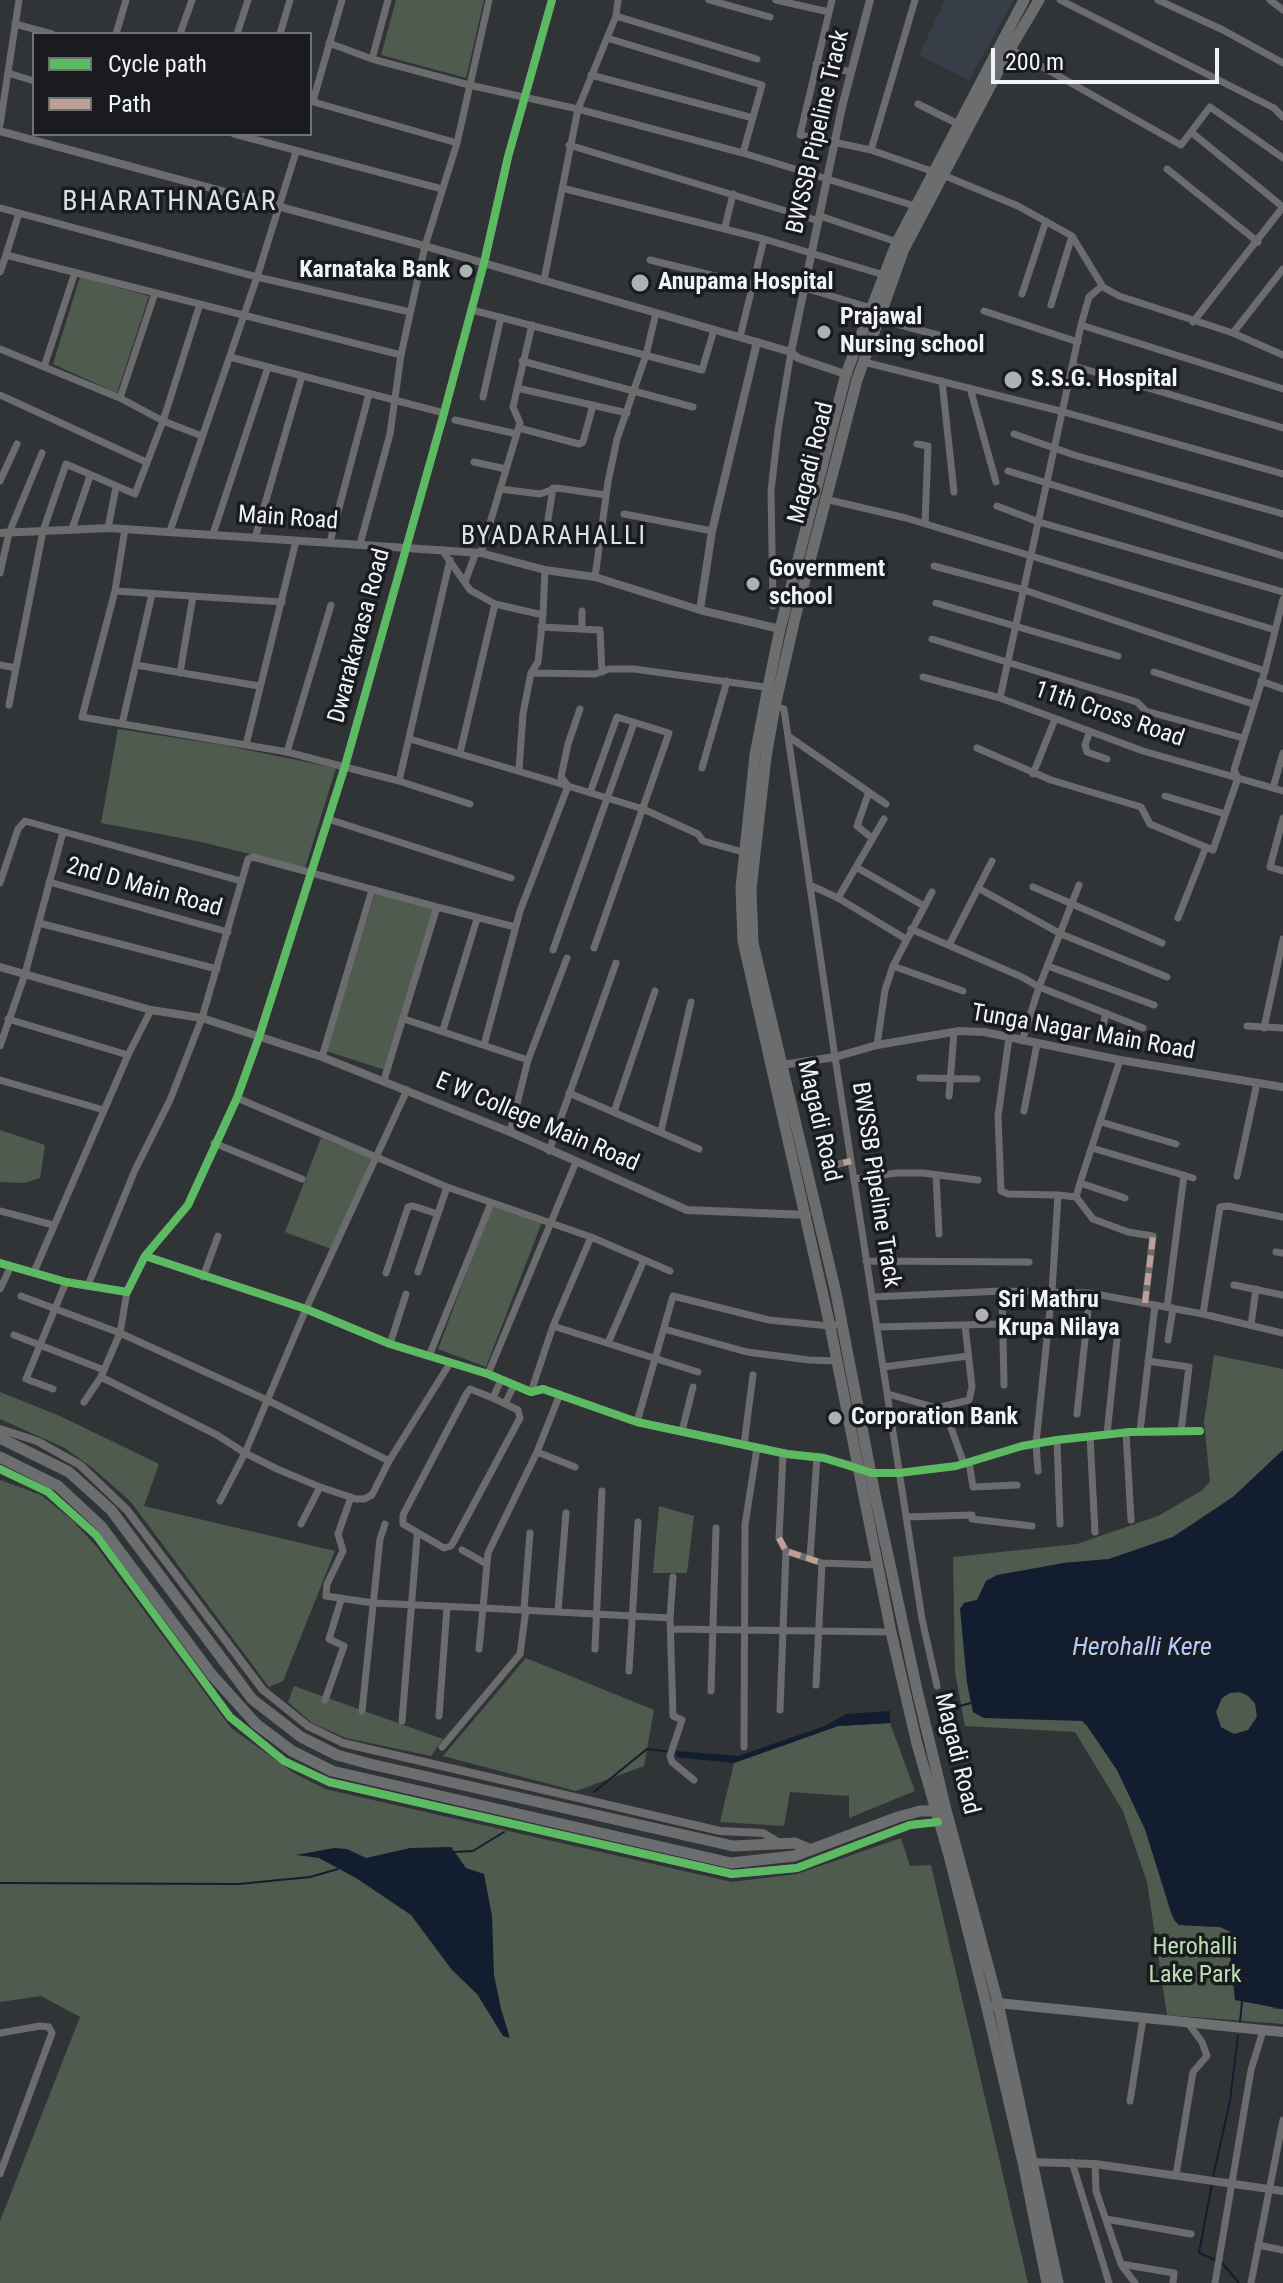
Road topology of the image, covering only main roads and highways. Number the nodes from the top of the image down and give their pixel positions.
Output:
1 (1024, 0) edge
2 (1039, 0) edge
3 (1006, 46) junction
4 (938, 173) junction
5 (852, 377) junction
6 (773, 688) junction
7 (770, 704) junction
8 (776, 1065) junction
9 (0, 1438) edge
10 (0, 1457) edge
11 (915, 1709) junction
12 (939, 1815) junction
13 (811, 1850) junction
14 (993, 2006) junction
15 (1279, 2032) edge
16 (1028, 2162) junction
17 (1047, 2283) edge
18 (1058, 2283) edge

1 - 3 main road, Magadi Road
2 - 3 main road, Magadi Road
3 - 4 main road, Magadi Road
4 - 5 main road, Magadi Road
4 - 5 main road, Magadi Road
5 - 6 main road, Magadi Road
5 - 6 main road, Magadi Road
6 - 7 main road, Magadi Road
7 - 8 main road, Magadi Road
7 - 8 main road, Magadi Road
8 - 11 main road, Magadi Road
8 - 11 main road, Magadi Road
9 - 13 main road
10 - 13 main road
11 - 12 main road, Magadi Road
12 - 13 main road
12 - 14 main road, Magadi Road
14 - 15 main road
14 - 16 main road, Magadi Road
16 - 17 main road, Magadi Road
16 - 18 main road, Magadi Road

